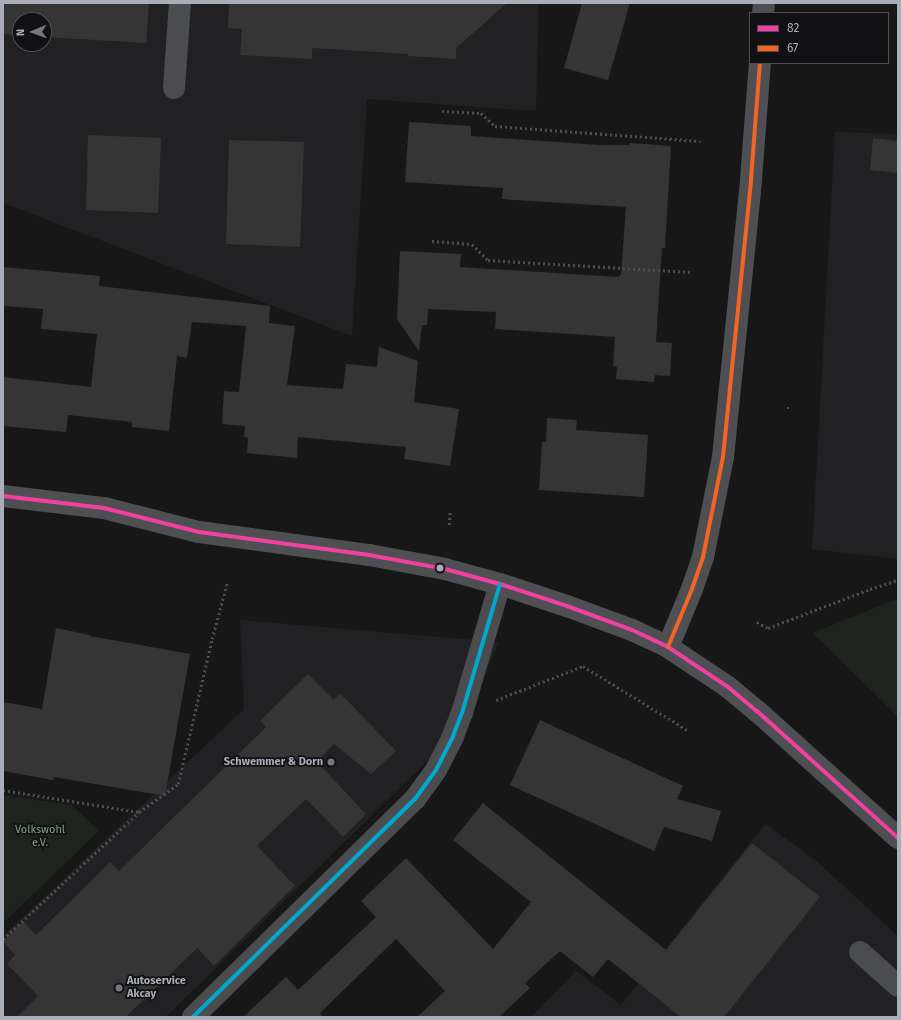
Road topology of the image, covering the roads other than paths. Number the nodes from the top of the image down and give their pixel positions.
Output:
1 (180, 3) edge
2 (760, 64) edge
3 (174, 88) dead end
4 (3, 496) edge
5 (500, 584) junction
6 (668, 647) junction
7 (898, 838) edge
8 (860, 952) dead end
9 (898, 986) edge
10 (193, 1017) edge

1 - 3 street
2 - 6 main road
4 - 5 main road
5 - 6 main road
5 - 10 street
6 - 7 main road
8 - 9 street

